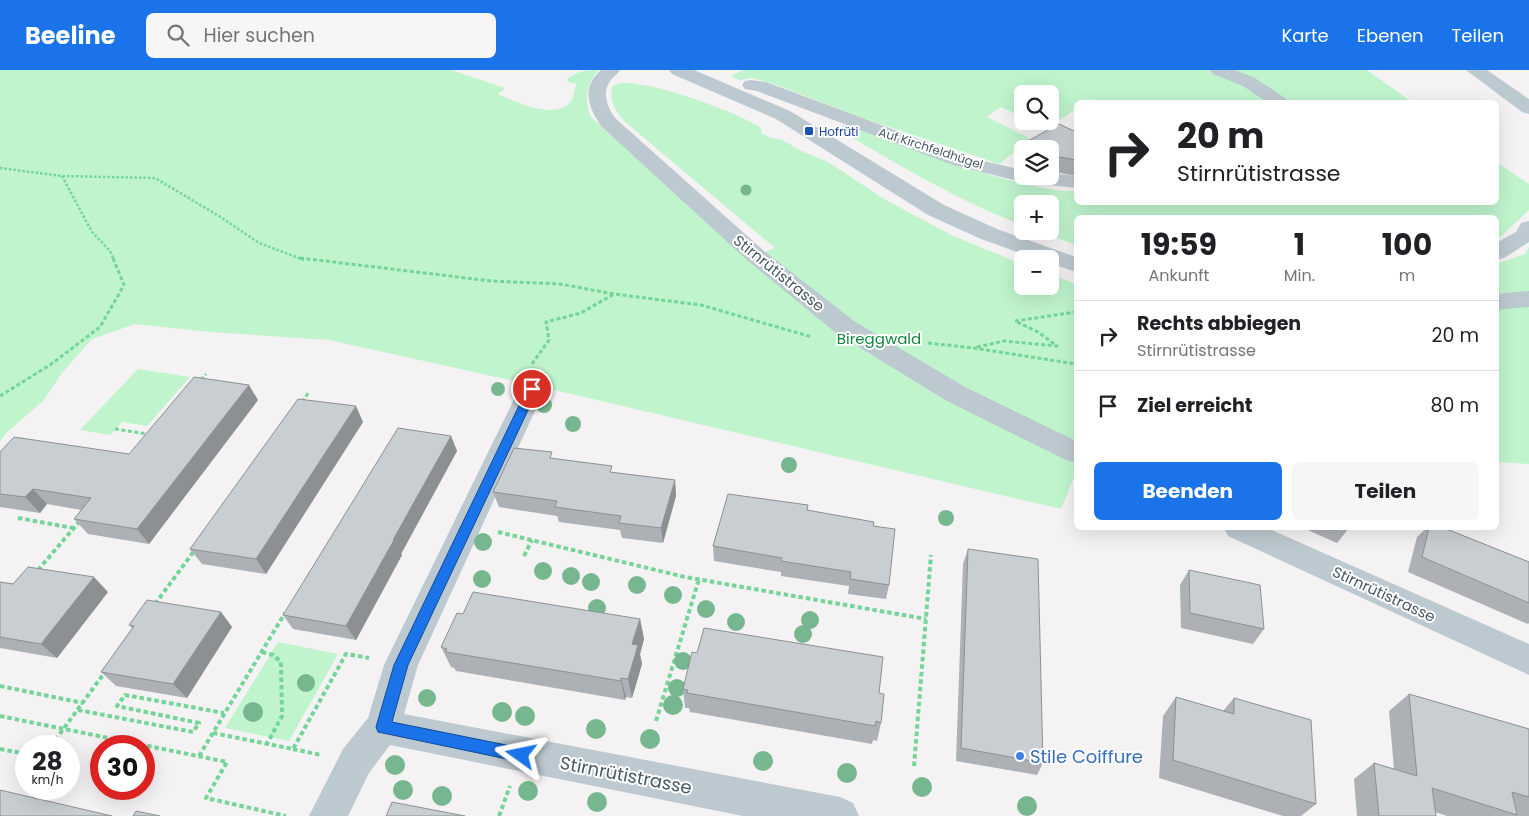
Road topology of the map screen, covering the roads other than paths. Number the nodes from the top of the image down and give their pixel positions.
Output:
1 (611, 70) edge
2 (678, 70) edge
3 (1219, 70) edge
4 (1474, 70) edge
5 (728, 90) junction
6 (1276, 100) edge
7 (1529, 108) edge
8 (1014, 174) edge
9 (1059, 180) edge
10 (1074, 182) edge
11 (1529, 228) edge
12 (1499, 251) edge
13 (1074, 264) edge
14 (1529, 298) edge
15 (1499, 302) edge
16 (532, 389) dead end
17 (1074, 452) edge
18 (1243, 530) edge
19 (1529, 660) edge
20 (383, 727) junction
21 (328, 816) edge
22 (840, 816) edge

1 - 17 street, Stirnrütistrasse
2 - 5 street
3 - 6 street
4 - 7 street
5 - 8 street, Auf Kirchfeldhügel
5 - 13 street
9 - 10 street, Auf Kirchfeldhügel
11 - 12 street
14 - 15 street
16 - 20 street
18 - 19 street, Stirnrütistrasse
20 - 21 street
20 - 22 street, Stirnrütistrasse

